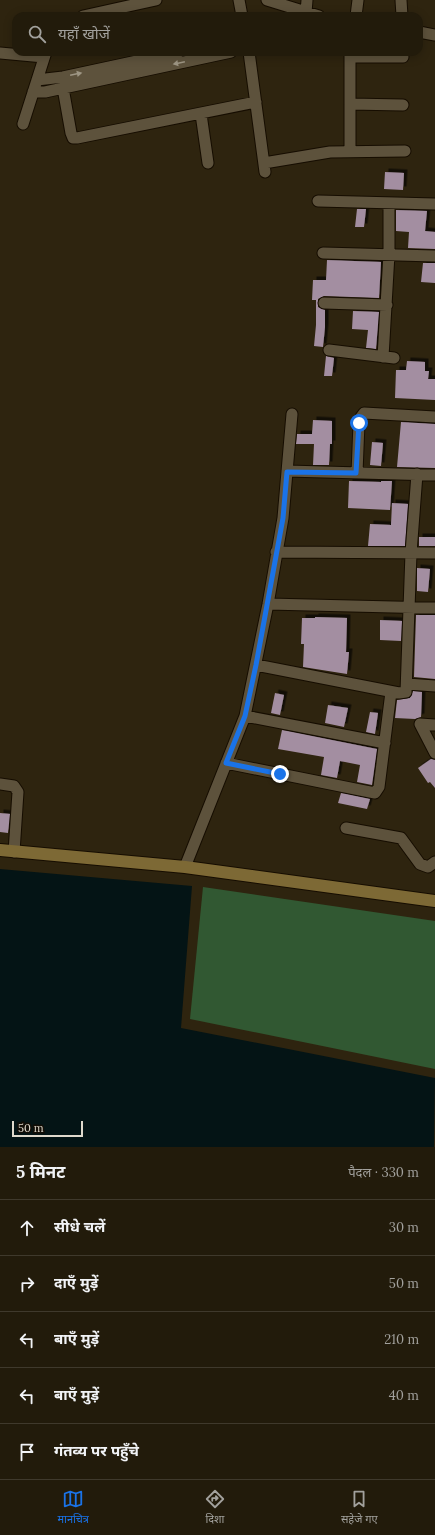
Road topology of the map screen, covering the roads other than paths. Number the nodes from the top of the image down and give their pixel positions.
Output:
1 (156, 0) edge
2 (239, 0) edge
3 (267, 0) edge
4 (307, 0) edge
5 (358, 0) edge
6 (401, 0) edge
7 (101, 12) edge
8 (241, 12) edge
9 (303, 12) edge
10 (306, 12) edge
11 (356, 12) edge
12 (402, 12) edge
13 (423, 33) edge
14 (435, 35) edge
15 (0, 53) edge
16 (12, 53) edge
17 (44, 56) edge
18 (160, 56) edge
19 (212, 56) edge
20 (250, 56) edge
21 (350, 56) edge
22 (376, 56) edge
23 (403, 57) dead end
24 (37, 80) junction
25 (63, 88) junction
26 (33, 92) junction
27 (256, 102) junction
28 (350, 104) junction
29 (403, 105) dead end
30 (200, 114) junction
31 (23, 124) dead end
32 (350, 151) junction
33 (405, 151) dead end
34 (208, 164) dead end
35 (318, 201) dead end
36 (389, 204) junction
37 (435, 204) edge
38 (323, 253) dead end
39 (389, 254) junction
40 (435, 256) edge
41 (324, 303) dead end
42 (386, 305) junction
43 (329, 350) dead end
44 (292, 414) dead end
45 (435, 417) edge
46 (287, 472) junction
47 (356, 473) junction
48 (417, 474) junction
49 (435, 475) edge
50 (276, 552) junction
51 (411, 553) junction
52 (435, 553) edge
53 (268, 604) junction
54 (409, 607) junction
55 (435, 608) edge
56 (256, 665) junction
57 (407, 684) junction
58 (435, 686) edge
59 (391, 692) junction
60 (245, 716) junction
61 (435, 725) edge
62 (385, 743) junction
63 (435, 753) edge
64 (226, 763) junction
65 (0, 784) edge
66 (346, 828) dead end
67 (0, 850) edge
68 (14, 852) junction
69 (435, 862) edge
70 (185, 867) junction
71 (435, 901) edge

1 - 7 street
2 - 8 street
3 - 9 street
4 - 10 street
5 - 11 street
6 - 12 street
13 - 14 street
15 - 16 street
17 - 24 street
24 -> 18 street
19 -> 25 street
20 - 27 street
21 - 28 street
22 - 23 street
24 - 26 street
25 - 26 street
25 - 30 street
26 - 31 street
27 - 30 street
27 - 32 street
28 - 29 street
28 - 32 street
30 - 34 street
32 - 33 street
35 - 36 street
36 - 37 street
36 - 39 street
38 - 39 street
39 - 40 street
39 - 42 street
41 - 42 street
42 - 43 street
44 - 46 street
45 - 47 street
46 - 47 street
46 - 50 street
47 - 48 street
48 - 49 street
48 - 51 street
50 - 51 street
50 - 53 street
51 - 52 street
51 - 54 street
53 - 54 street
53 - 56 street
54 - 55 street
54 - 57 street
56 - 59 street
56 - 60 street
57 - 58 street
57 - 59 street
59 - 62 street
60 - 62 street
60 - 64 street
61 - 63 street
62 - 64 street
64 - 70 street
65 - 68 street
66 - 69 street
67 - 68 main road
68 - 70 main road
70 - 71 main road

